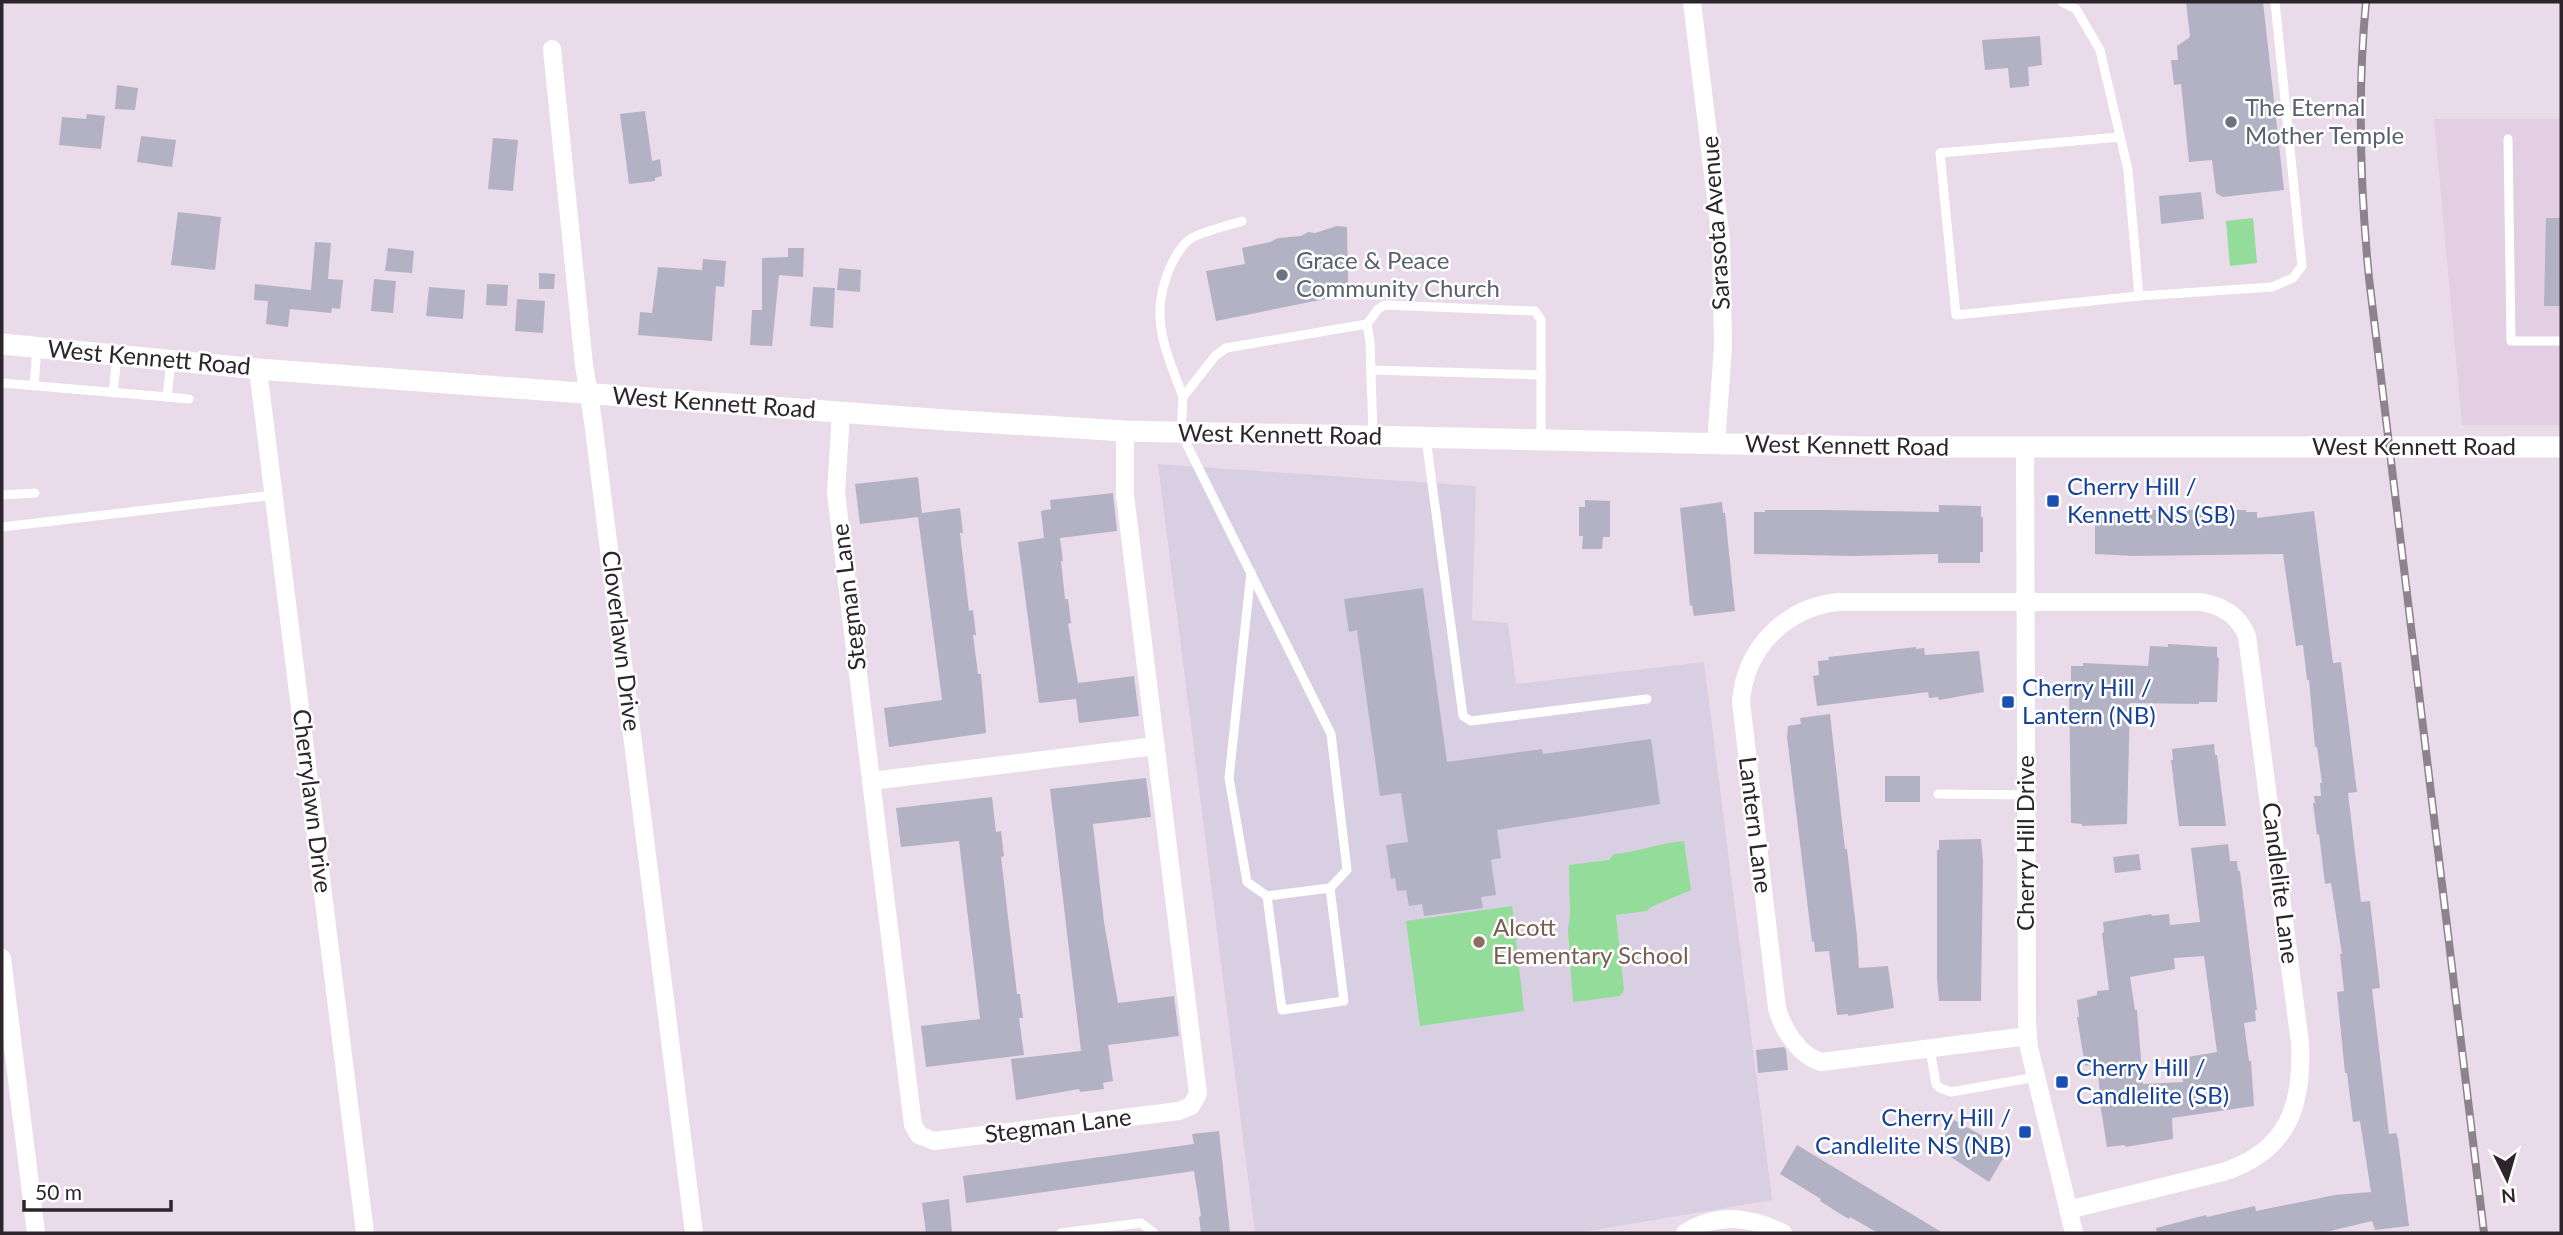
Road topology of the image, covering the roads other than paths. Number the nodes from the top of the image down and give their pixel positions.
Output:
1 (1692, 2) edge
2 (2062, 2) edge
3 (2275, 2) edge
4 (552, 49) dead end
5 (2120, 137) junction
6 (2508, 139) dead end
7 (1242, 220) dead end
8 (2139, 296) junction
9 (1367, 324) junction
10 (2561, 341) edge
11 (2, 344) edge
12 (37, 348) junction
13 (117, 356) junction
14 (171, 361) junction
15 (258, 369) junction
16 (1371, 370) junction
17 (1541, 375) junction
18 (2, 383) edge
19 (34, 386) junction
20 (113, 393) junction
21 (589, 393) junction
22 (167, 397) junction
23 (1183, 397) junction
24 (189, 399) dead end
25 (841, 412) junction
26 (1125, 431) junction
27 (1181, 433) junction
28 (1373, 437) junction
29 (1426, 438) junction
30 (1541, 441) junction
31 (1716, 444) junction
32 (2025, 447) junction
33 (2561, 447) edge
34 (35, 493) dead end
35 (2, 495) edge
36 (274, 495) junction
37 (2, 527) edge
38 (1251, 572) junction
39 (2026, 603) junction
40 (1647, 699) dead end
41 (1156, 746) junction
42 (871, 781) junction
43 (1938, 794) dead end
44 (2026, 795) junction
45 (1330, 888) junction
46 (1267, 896) junction
47 (2, 958) edge
48 (2028, 1036) junction
49 (1930, 1049) junction
50 (2036, 1077) junction
51 (2068, 1210) junction
52 (36, 1233) edge
53 (365, 1233) edge
54 (694, 1233) edge
55 (1061, 1233) edge
56 (1154, 1233) edge
57 (1685, 1233) edge
58 (1783, 1233) edge
59 (2074, 1233) edge

1 - 31 street, Sarasota Avenue
2 - 5 lane
3 - 8 lane
4 - 21 street, Cloverlawn Drive
5 - 8 lane
5 - 8 lane
6 - 10 lane
7 - 23 lane
9 - 16 lane
9 - 17 lane
9 - 23 lane
11 - 12 street, West Kennett Road
12 - 13 street, West Kennett Road
12 - 19 lane
13 - 14 street, West Kennett Road
13 - 20 lane
14 - 15 street, West Kennett Road
14 - 22 lane
15 - 21 street, West Kennett Road
15 - 36 street, Cherrylawn Drive
16 - 17 lane
16 - 28 lane
17 - 30 lane
18 - 19 lane
19 - 20 lane
20 - 22 lane
21 - 25 street, West Kennett Road
21 - 54 street, Cloverlawn Drive
22 - 24 lane
23 - 27 lane
25 - 26 street, West Kennett Road
25 - 42 street, Stegman Lane
26 - 27 street, West Kennett Road
26 - 41 street, Stegman Lane
27 - 28 street, West Kennett Road
27 - 38 lane
28 - 29 street, West Kennett Road
29 - 30 street, West Kennett Road
29 - 40 lane
30 - 31 street, West Kennett Road
31 - 32 street, West Kennett Road
32 - 33 street, West Kennett Road
32 - 39 street, Cherry Hill Drive
34 - 35 lane
36 - 37 lane
36 - 53 street, Cherrylawn Drive
38 - 45 lane
38 - 46 lane
39 - 44 street, Cherry Hill Drive
39 - 49 street, Lantern Lane
39 - 51 street, Candlelite Lane
41 - 42 street
41 - 42 street, Stegman Lane
43 - 44 lane
44 - 48 street, Cherry Hill Drive
45 - 46 lane
45 - 46 lane
47 - 52 street
48 - 49 street, Lantern Lane
48 - 50 street, Cherry Hill Drive
49 - 50 lane
50 - 51 street, Cherry Hill Drive
51 - 59 street, Cherry Hill Drive
55 - 56 lane
57 - 58 street

